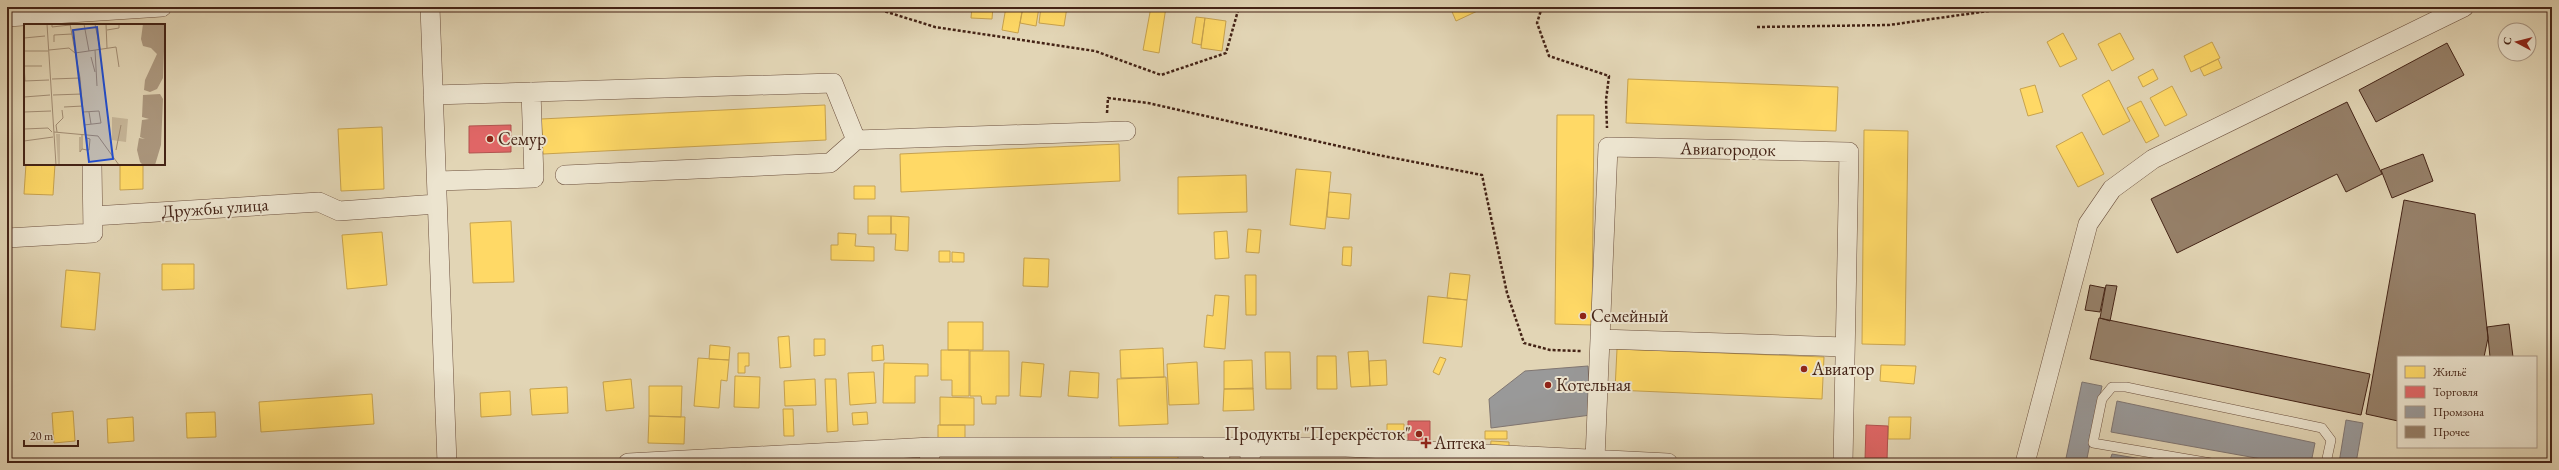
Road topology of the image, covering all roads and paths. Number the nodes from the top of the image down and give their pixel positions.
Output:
1 (162, 7) edge
2 (430, 7) edge
3 (871, 7) edge
4 (1239, 7) edge
5 (1542, 7) edge
6 (2017, 7) edge
7 (2464, 7) edge
8 (7, 17) edge
9 (90, 18) edge
10 (1757, 26) dead end
11 (531, 92) junction
12 (433, 96) junction
13 (1126, 131) dead end
14 (1107, 132) junction
15 (856, 140) junction
16 (1608, 147) junction
17 (92, 165) edge
18 (565, 175) dead end
19 (437, 182) junction
20 (438, 204) junction
21 (93, 216) junction
22 (7, 238) edge
23 (1600, 345) junction
24 (1845, 347) junction
25 (1207, 447) junction
26 (930, 455) edge
27 (1251, 455) edge
28 (1467, 458) edge
29 (1595, 460) junction
30 (447, 463) edge
31 (628, 463) edge
32 (1222, 463) edge
33 (1668, 463) edge
34 (1843, 463) edge
35 (2025, 463) edge
36 (2211, 463) edge
37 (2326, 463) edge

1 - 9 street
2 - 12 street
3 - 4 path
5 - 16 path
6 - 10 path
7 - 35 street
8 - 9 street
11 - 12 street
11 - 15 street
11 - 19 street
12 - 19 street
13 - 14 street
14 - 15 street
14 - 23 path
15 - 18 street
16 - 23 street
16 - 24 street, Авиагородок
17 - 21 street
19 - 20 street
20 - 21 street, Дружбы улица
20 - 30 street
21 - 22 street
23 - 24 street
23 - 29 street
24 - 34 street, Авиагородок
25 - 26 street
25 - 27 street
25 - 32 street
26 - 31 street
27 - 28 street
28 - 29 street
29 - 33 street
36 - 37 lane

